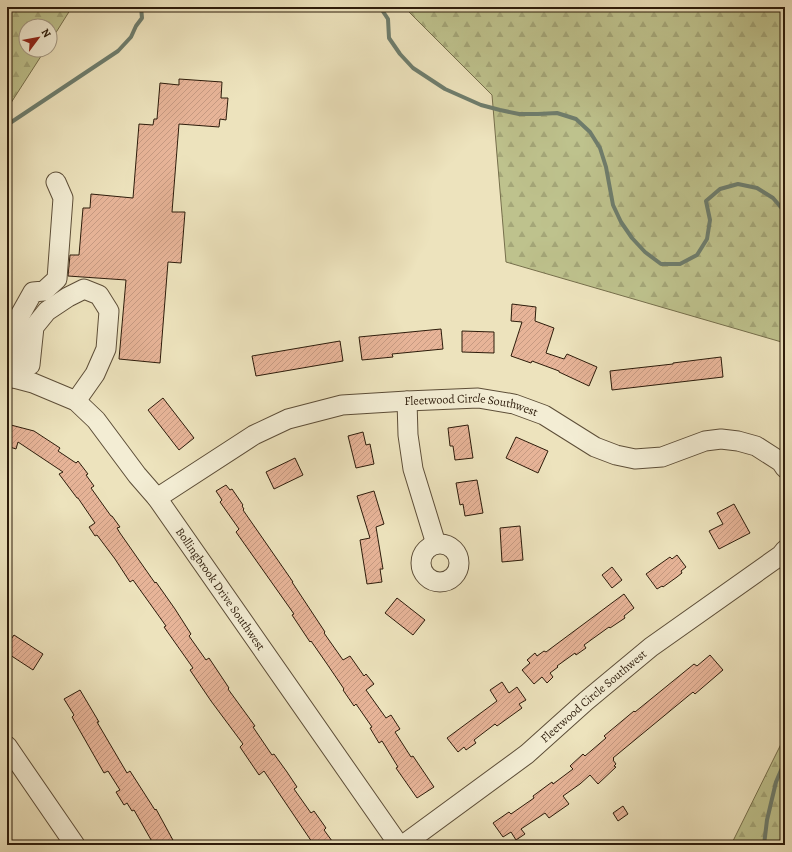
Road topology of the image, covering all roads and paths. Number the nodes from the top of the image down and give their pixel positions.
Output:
1 (56, 182) dead end
2 (13, 376) edge
3 (76, 401) junction
4 (407, 401) junction
5 (785, 468) edge
6 (156, 498) junction
7 (436, 544) dead end
8 (785, 550) edge
9 (7, 746) edge
10 (75, 845) edge
11 (399, 845) edge
12 (403, 845) edge

1 - 2 street
2 - 3 street, Bollingbrook Drive Southwest
2 - 3 street
3 - 6 street, Bollingbrook Drive Southwest
4 - 5 street, Fleetwood Circle Southwest
4 - 6 street, Fleetwood Circle Southwest
4 - 7 street
6 - 11 street, Bollingbrook Drive Southwest
8 - 12 street, Fleetwood Circle Southwest
9 - 10 street

